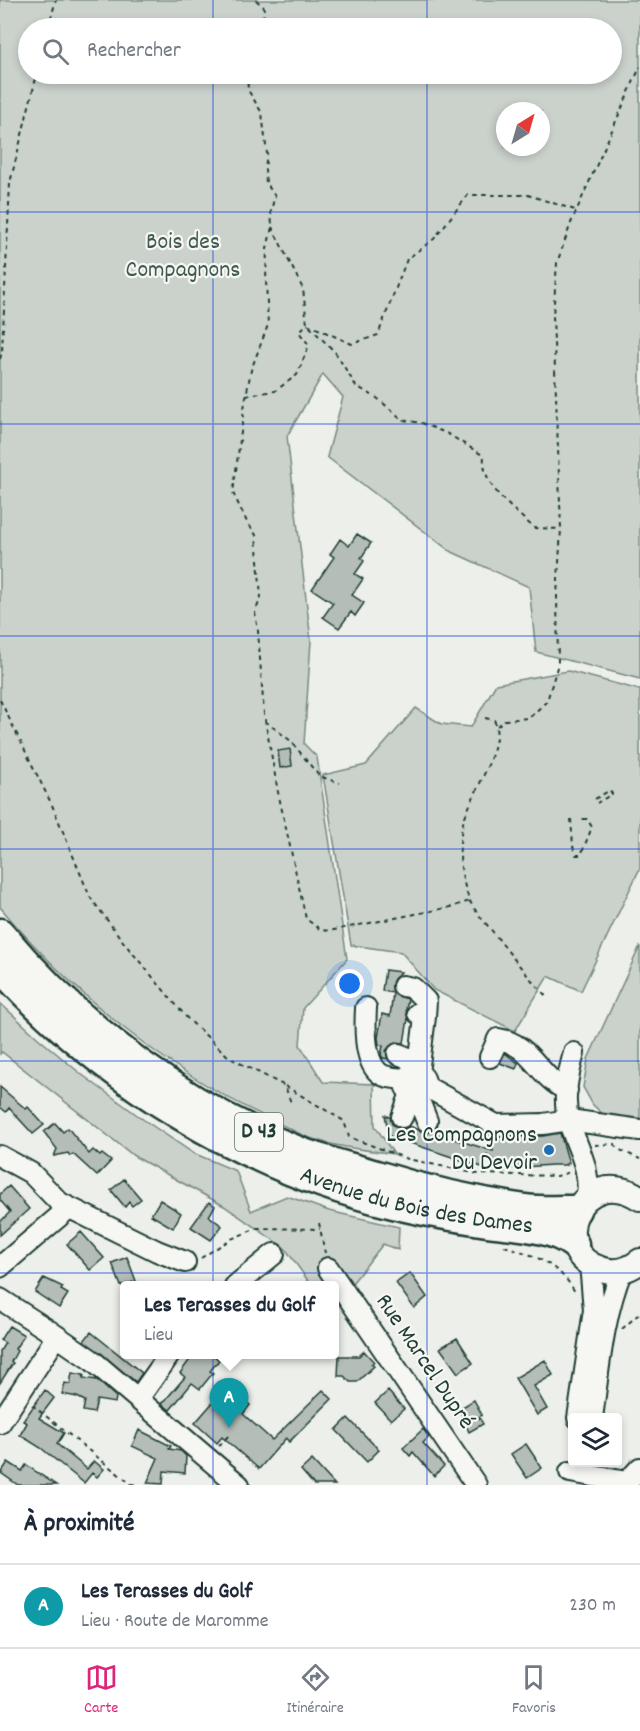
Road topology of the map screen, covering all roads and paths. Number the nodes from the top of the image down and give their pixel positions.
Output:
1 (56, 0) edge
2 (256, 0) edge
3 (51, 18) edge
4 (263, 18) edge
5 (640, 67) edge
6 (35, 84) edge
7 (248, 84) edge
8 (577, 210) junction
9 (272, 227) junction
10 (307, 324) junction
11 (0, 358) edge
12 (246, 395) junction
13 (561, 529) junction
14 (0, 700) edge
15 (485, 718) dead end
16 (266, 721) junction
17 (497, 726) junction
18 (340, 783) dead end
19 (596, 801) joint
20 (571, 819) dead end
21 (580, 819) dead end
22 (470, 901) junction
23 (0, 933) edge
24 (0, 967) edge
25 (403, 986) dead end
26 (546, 996) dead end
27 (366, 1008) dead end
28 (574, 1053) dead end
29 (398, 1054) dead end
30 (490, 1057) dead end
31 (415, 1085) junction
32 (285, 1086) junction
33 (567, 1090) junction
34 (291, 1102) dead end
35 (402, 1117) dead end
36 (568, 1120) junction
37 (427, 1121) dead end
38 (640, 1130) edge
39 (614, 1144) junction
40 (623, 1144) dead end
41 (0, 1156) edge
42 (580, 1159) junction
43 (640, 1159) edge
44 (615, 1188) junction
45 (640, 1198) edge
46 (581, 1204) junction
47 (69, 1208) junction
48 (319, 1223) dead end
49 (320, 1229) junction
50 (274, 1254) dead end
51 (582, 1254) junction
52 (185, 1262) joint
53 (631, 1266) edge
54 (0, 1267) edge
55 (327, 1268) joint
56 (241, 1281) edge
57 (336, 1281) edge
58 (339, 1285) edge
59 (0, 1299) edge
60 (57, 1336) junction
61 (166, 1359) edge
62 (11, 1396) edge
63 (138, 1399) junction
64 (579, 1413) edge
65 (593, 1413) edge
66 (0, 1423) edge
67 (640, 1468) edge
68 (577, 1473) edge
69 (631, 1484) edge
70 (139, 1485) edge
71 (239, 1485) edge
72 (476, 1485) edge

1 - 3 path
2 - 4 path
5 - 8 path
6 - 11 path
7 - 9 path
8 - 10 path
8 - 13 path
9 - 10 path
9 - 12 path
10 - 12 path
10 - 13 path
12 - 16 path
13 - 17 path
14 - 32 path
15 - 17 path
16 - 18 path
16 - 22 path
17 - 22 path
19 - 19 path
20 - 21 path
22 - 26 path
23 - 46 highway, Avenue du Bois des Dames / D 43
24 - 51 highway, Avenue du Bois des Dames / D 43
25 - 31 street
27 - 31 street
28 - 33 street
29 - 31 street
30 - 33 street
31 - 35 street
31 - 36 street
31 - 37 street
32 - 34 path
32 - 42 path
33 - 36 street
36 - 38 street
36 - 42 street
39 - 40 path
39 - 42 path
39 - 43 path
41 - 47 street
42 - 44 street
42 - 46 street
44 - 45 main road
44 - 46 main road
46 - 51 main road
47 - 52 street
47 - 54 street
48 - 49 path
49 - 52 path
49 - 55 path
50 - 56 street
51 - 53 main road
51 - 64 street
53 - 65 street
55 - 57 street, Rue Marcel Dupré
58 - 72 street, Rue Marcel Dupré
59 - 60 street
60 - 62 street
60 - 63 street
61 - 63 street
62 - 66 street
62 - 70 path
63 - 71 street
67 - 69 street
68 - 69 street

